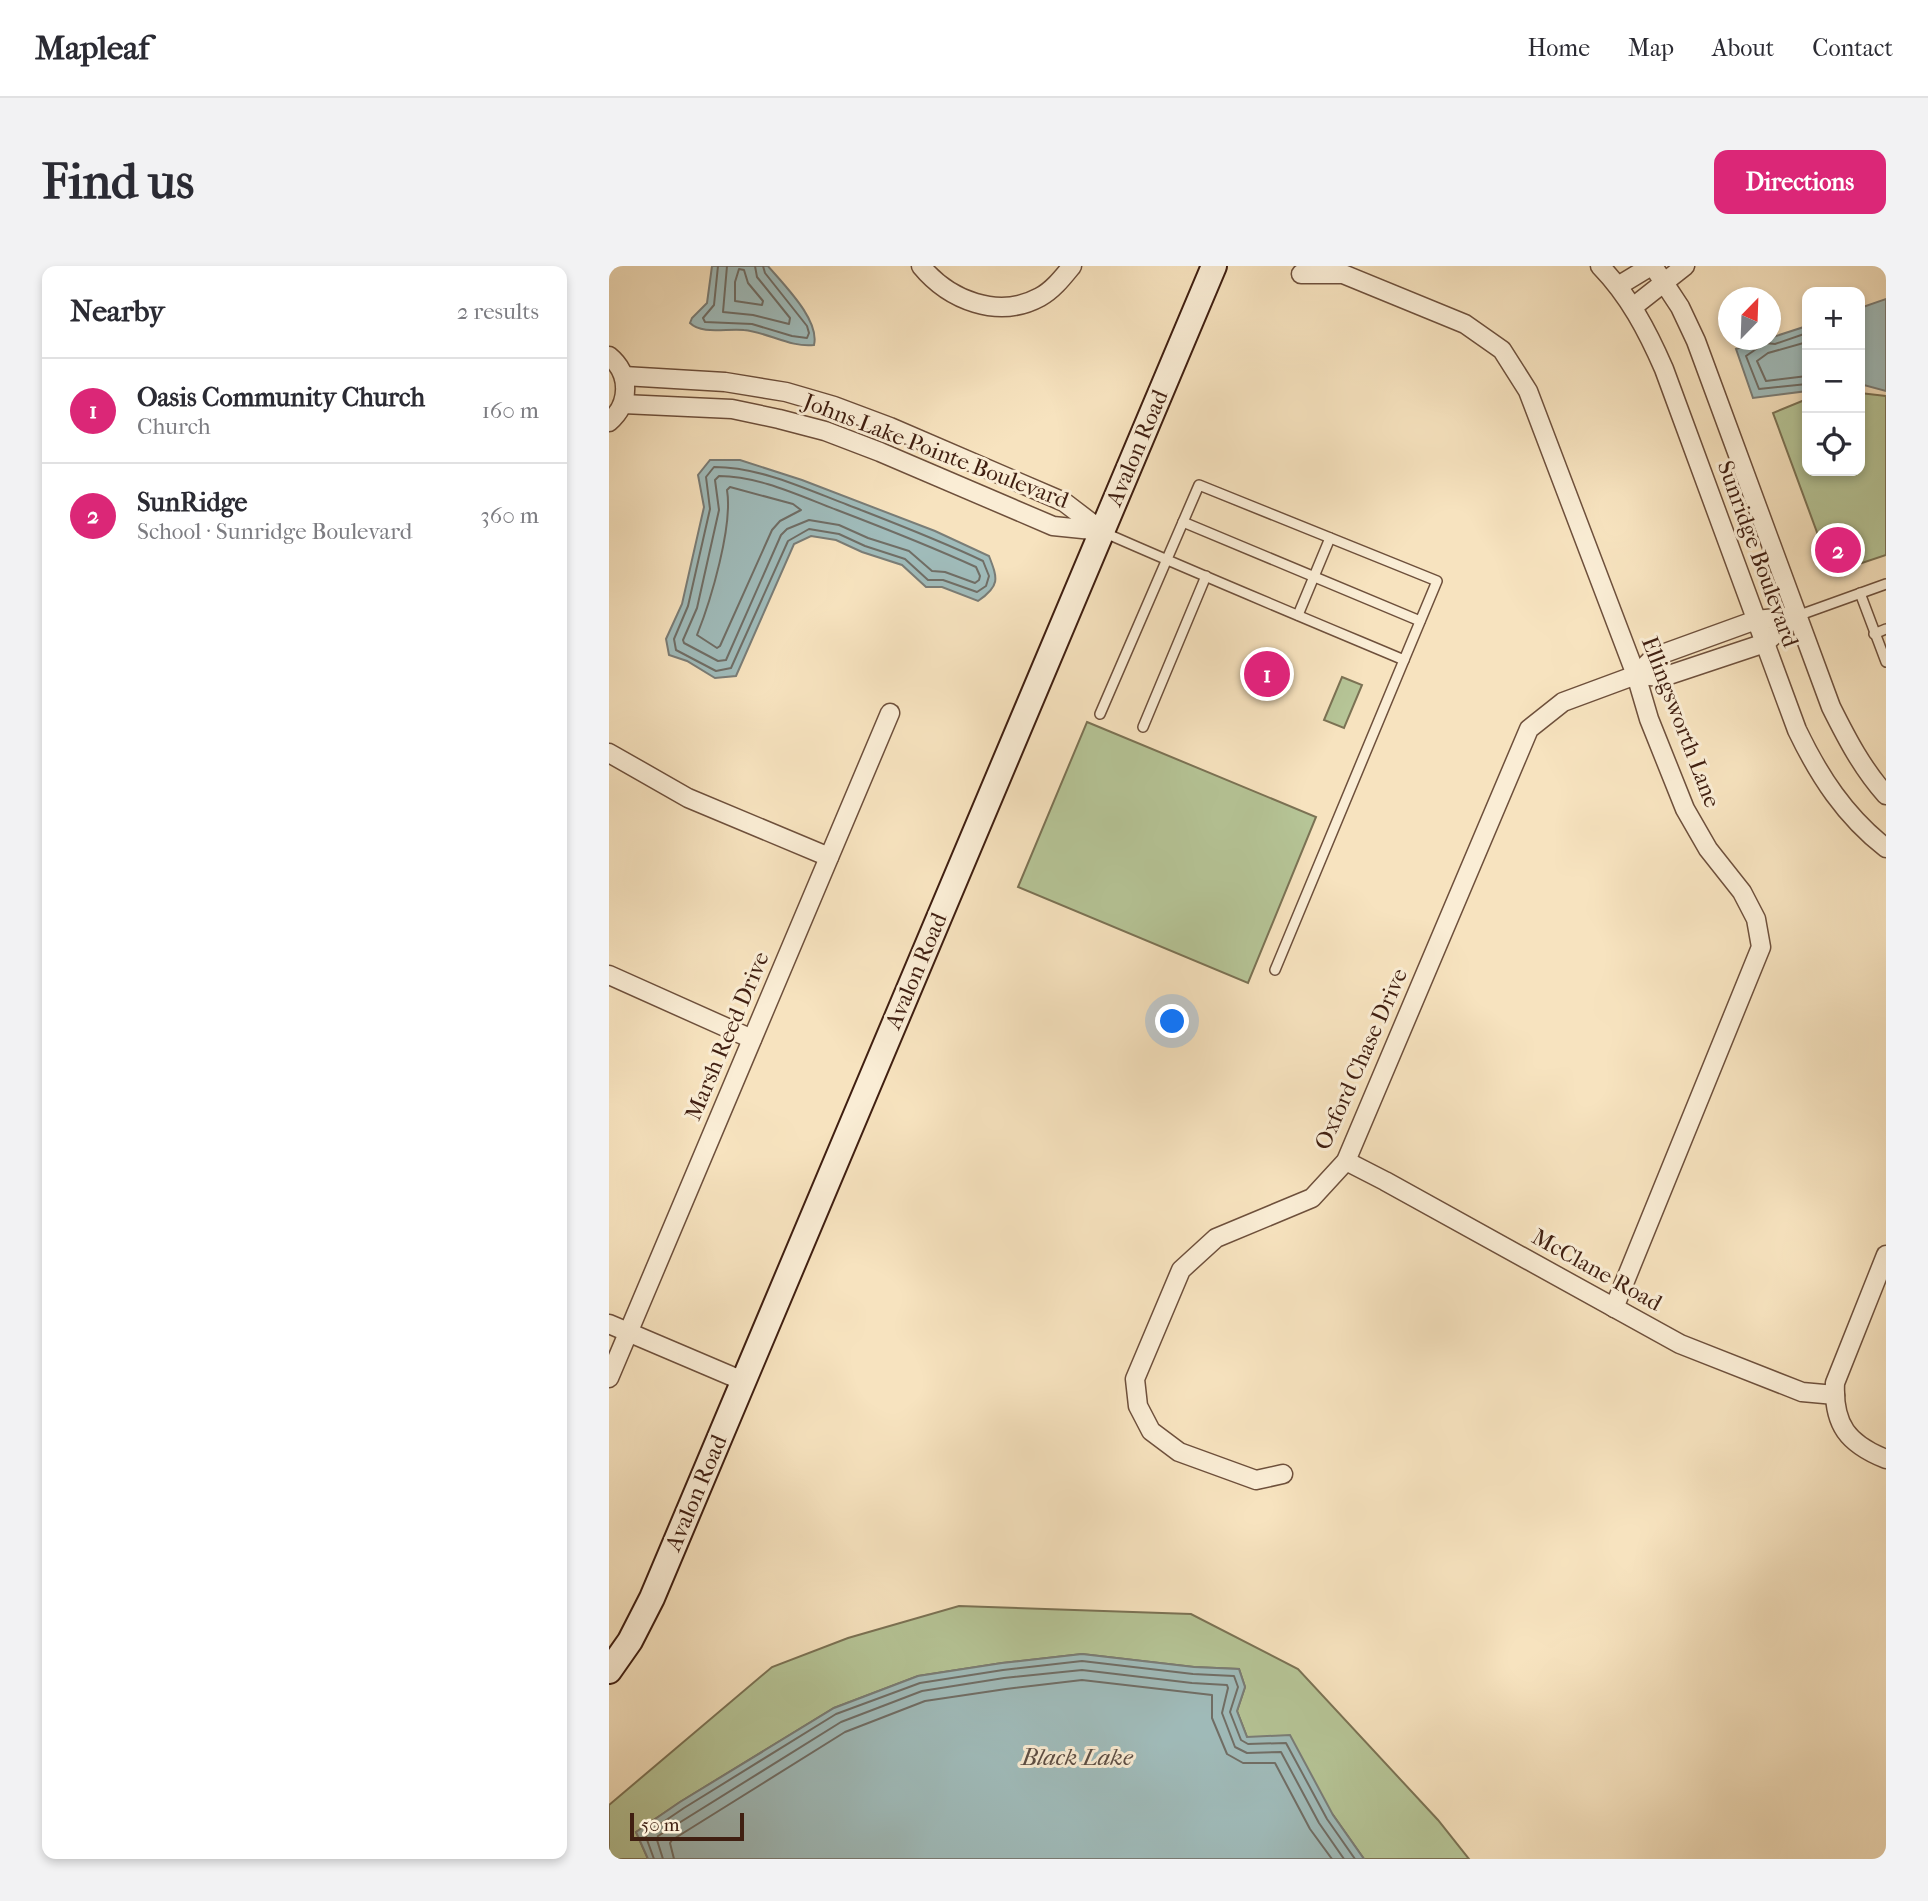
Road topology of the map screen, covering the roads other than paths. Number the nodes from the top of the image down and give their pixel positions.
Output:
1 (921, 266) edge
2 (1072, 266) edge
3 (1214, 266) edge
4 (1600, 266) edge
5 (1652, 266) edge
6 (1685, 266) edge
7 (1301, 274) dead end
8 (1665, 282) junction
9 (1618, 286) junction
10 (1633, 307) junction
11 (609, 356) edge
12 (624, 376) junction
13 (623, 404) junction
14 (609, 422) edge
15 (890, 427) junction
16 (880, 452) junction
17 (1183, 522) junction
18 (1102, 531) junction
19 (1330, 538) junction
20 (1167, 559) junction
21 (1206, 576) junction
22 (1314, 577) junction
23 (1886, 584) edge
24 (1860, 593) junction
25 (1298, 615) junction
26 (1797, 616) junction
27 (1756, 620) junction
28 (1420, 621) junction
29 (1886, 629) edge
30 (1874, 634) junction
31 (1698, 641) junction
32 (1765, 643) junction
33 (1404, 660) junction
34 (1706, 662) junction
35 (1886, 662) edge
36 (1636, 675) junction
37 (890, 713) dead end
38 (1100, 714) dead end
39 (1143, 727) dead end
40 (609, 753) edge
41 (1886, 795) edge
42 (1886, 848) edge
43 (829, 857) junction
44 (1275, 970) dead end
45 (609, 975) edge
46 (752, 1038) junction
47 (1346, 1161) junction
48 (1886, 1255) edge
49 (1614, 1308) junction
50 (609, 1325) edge
51 (628, 1333) junction
52 (609, 1378) edge
53 (743, 1381) junction
54 (1835, 1395) junction
55 (1886, 1459) edge
56 (1283, 1474) dead end
57 (609, 1671) edge

1 - 2 street
3 - 18 main road, Avalon Road
4 - 9 street, Sunridge Boulevard
5 - 8 street, Sunridge Boulevard
5 - 9 street
6 - 8 street
7 - 36 street, Ellingsworth Lane
8 - 10 street
8 - 26 street, Sunridge Boulevard
9 - 10 street, Sunridge Boulevard
10 - 27 street, Sunridge Boulevard
11 - 12 street
12 - 13 street
12 - 15 street, Johns Lake Pointe Boulevard
13 - 14 street
13 - 16 street, Johns Lake Pointe Boulevard
15 - 16 street
15 - 18 street, Johns Lake Pointe Boulevard
16 - 18 street, Johns Lake Pointe Boulevard
17 - 19 lane
17 - 20 lane
17 - 22 lane
18 - 20 lane
18 - 53 main road, Avalon Road
19 - 22 lane
19 - 28 lane
20 - 21 lane
20 - 38 lane
21 - 25 lane
21 - 39 lane
22 - 25 lane
22 - 28 lane
23 - 24 lane
24 - 26 lane
24 - 30 lane
25 - 33 lane
26 - 27 street, Oxford Chase Drive
26 - 32 street, Oxford Chase Drive
26 - 41 street, Sunridge Boulevard
27 - 31 street, Oxford Chase Drive
27 - 32 street, Sunridge Boulevard
28 - 33 lane
29 - 30 lane
30 - 35 lane
31 - 34 street
31 - 36 street, Oxford Chase Drive
32 - 34 street, Oxford Chase Drive
32 - 42 street, Sunridge Boulevard
33 - 44 lane
34 - 36 street, Oxford Chase Drive
36 - 47 street, Oxford Chase Drive
36 - 49 street, Ellingsworth Lane
37 - 43 street, Marsh Reed Drive
40 - 43 street
43 - 46 street, Marsh Reed Drive
45 - 46 street
46 - 51 street, Marsh Reed Drive
47 - 49 street, McClane Road
47 - 56 street, Oxford Chase Drive
48 - 54 street
49 - 54 street, McClane Road
50 - 51 street
51 - 52 street, Marsh Reed Drive
51 - 53 street
53 - 57 main road, Avalon Road
54 - 55 street

